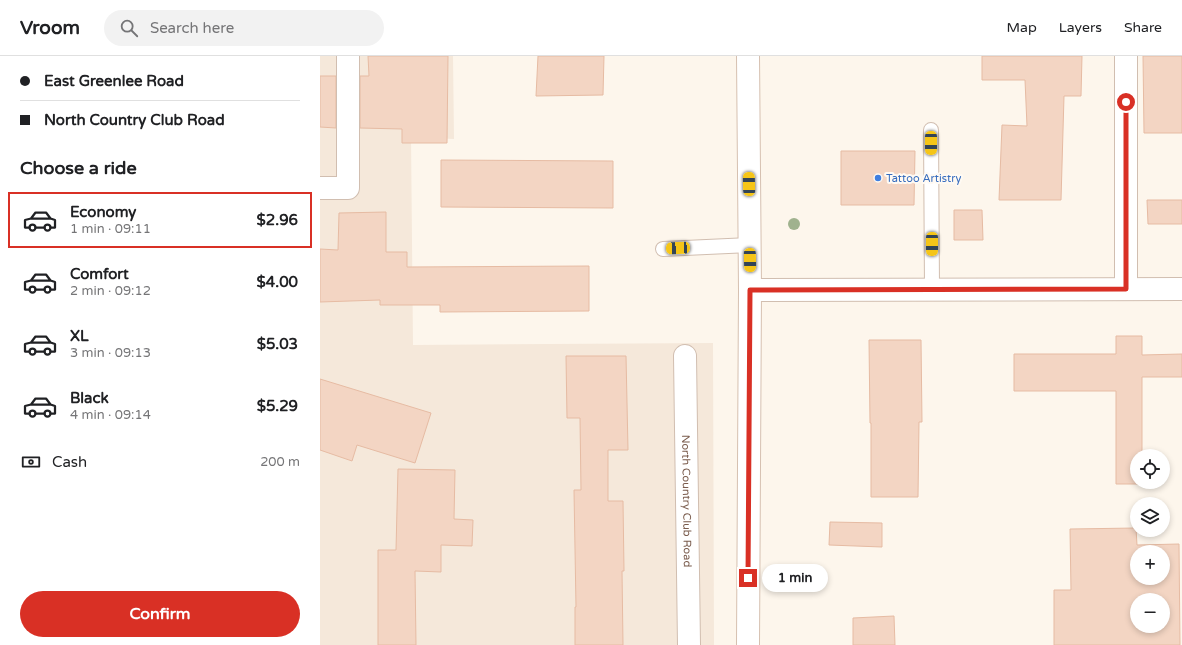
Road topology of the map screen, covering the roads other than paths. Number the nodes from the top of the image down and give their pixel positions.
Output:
1 (348, 56) edge
2 (748, 56) edge
3 (1126, 56) edge
4 (931, 130) dead end
5 (320, 188) edge
6 (750, 245) junction
7 (663, 249) dead end
8 (932, 289) junction
9 (1126, 289) junction
10 (1182, 289) edge
11 (750, 290) junction
12 (685, 356) dead end
13 (689, 645) edge
14 (748, 645) edge

1 - 5 street
2 - 6 street
3 - 9 street
4 - 8 lane
6 - 7 lane
6 - 11 street
8 - 9 street
8 - 11 street
9 - 10 street
11 - 14 street
12 - 13 street, North Country Club Road

